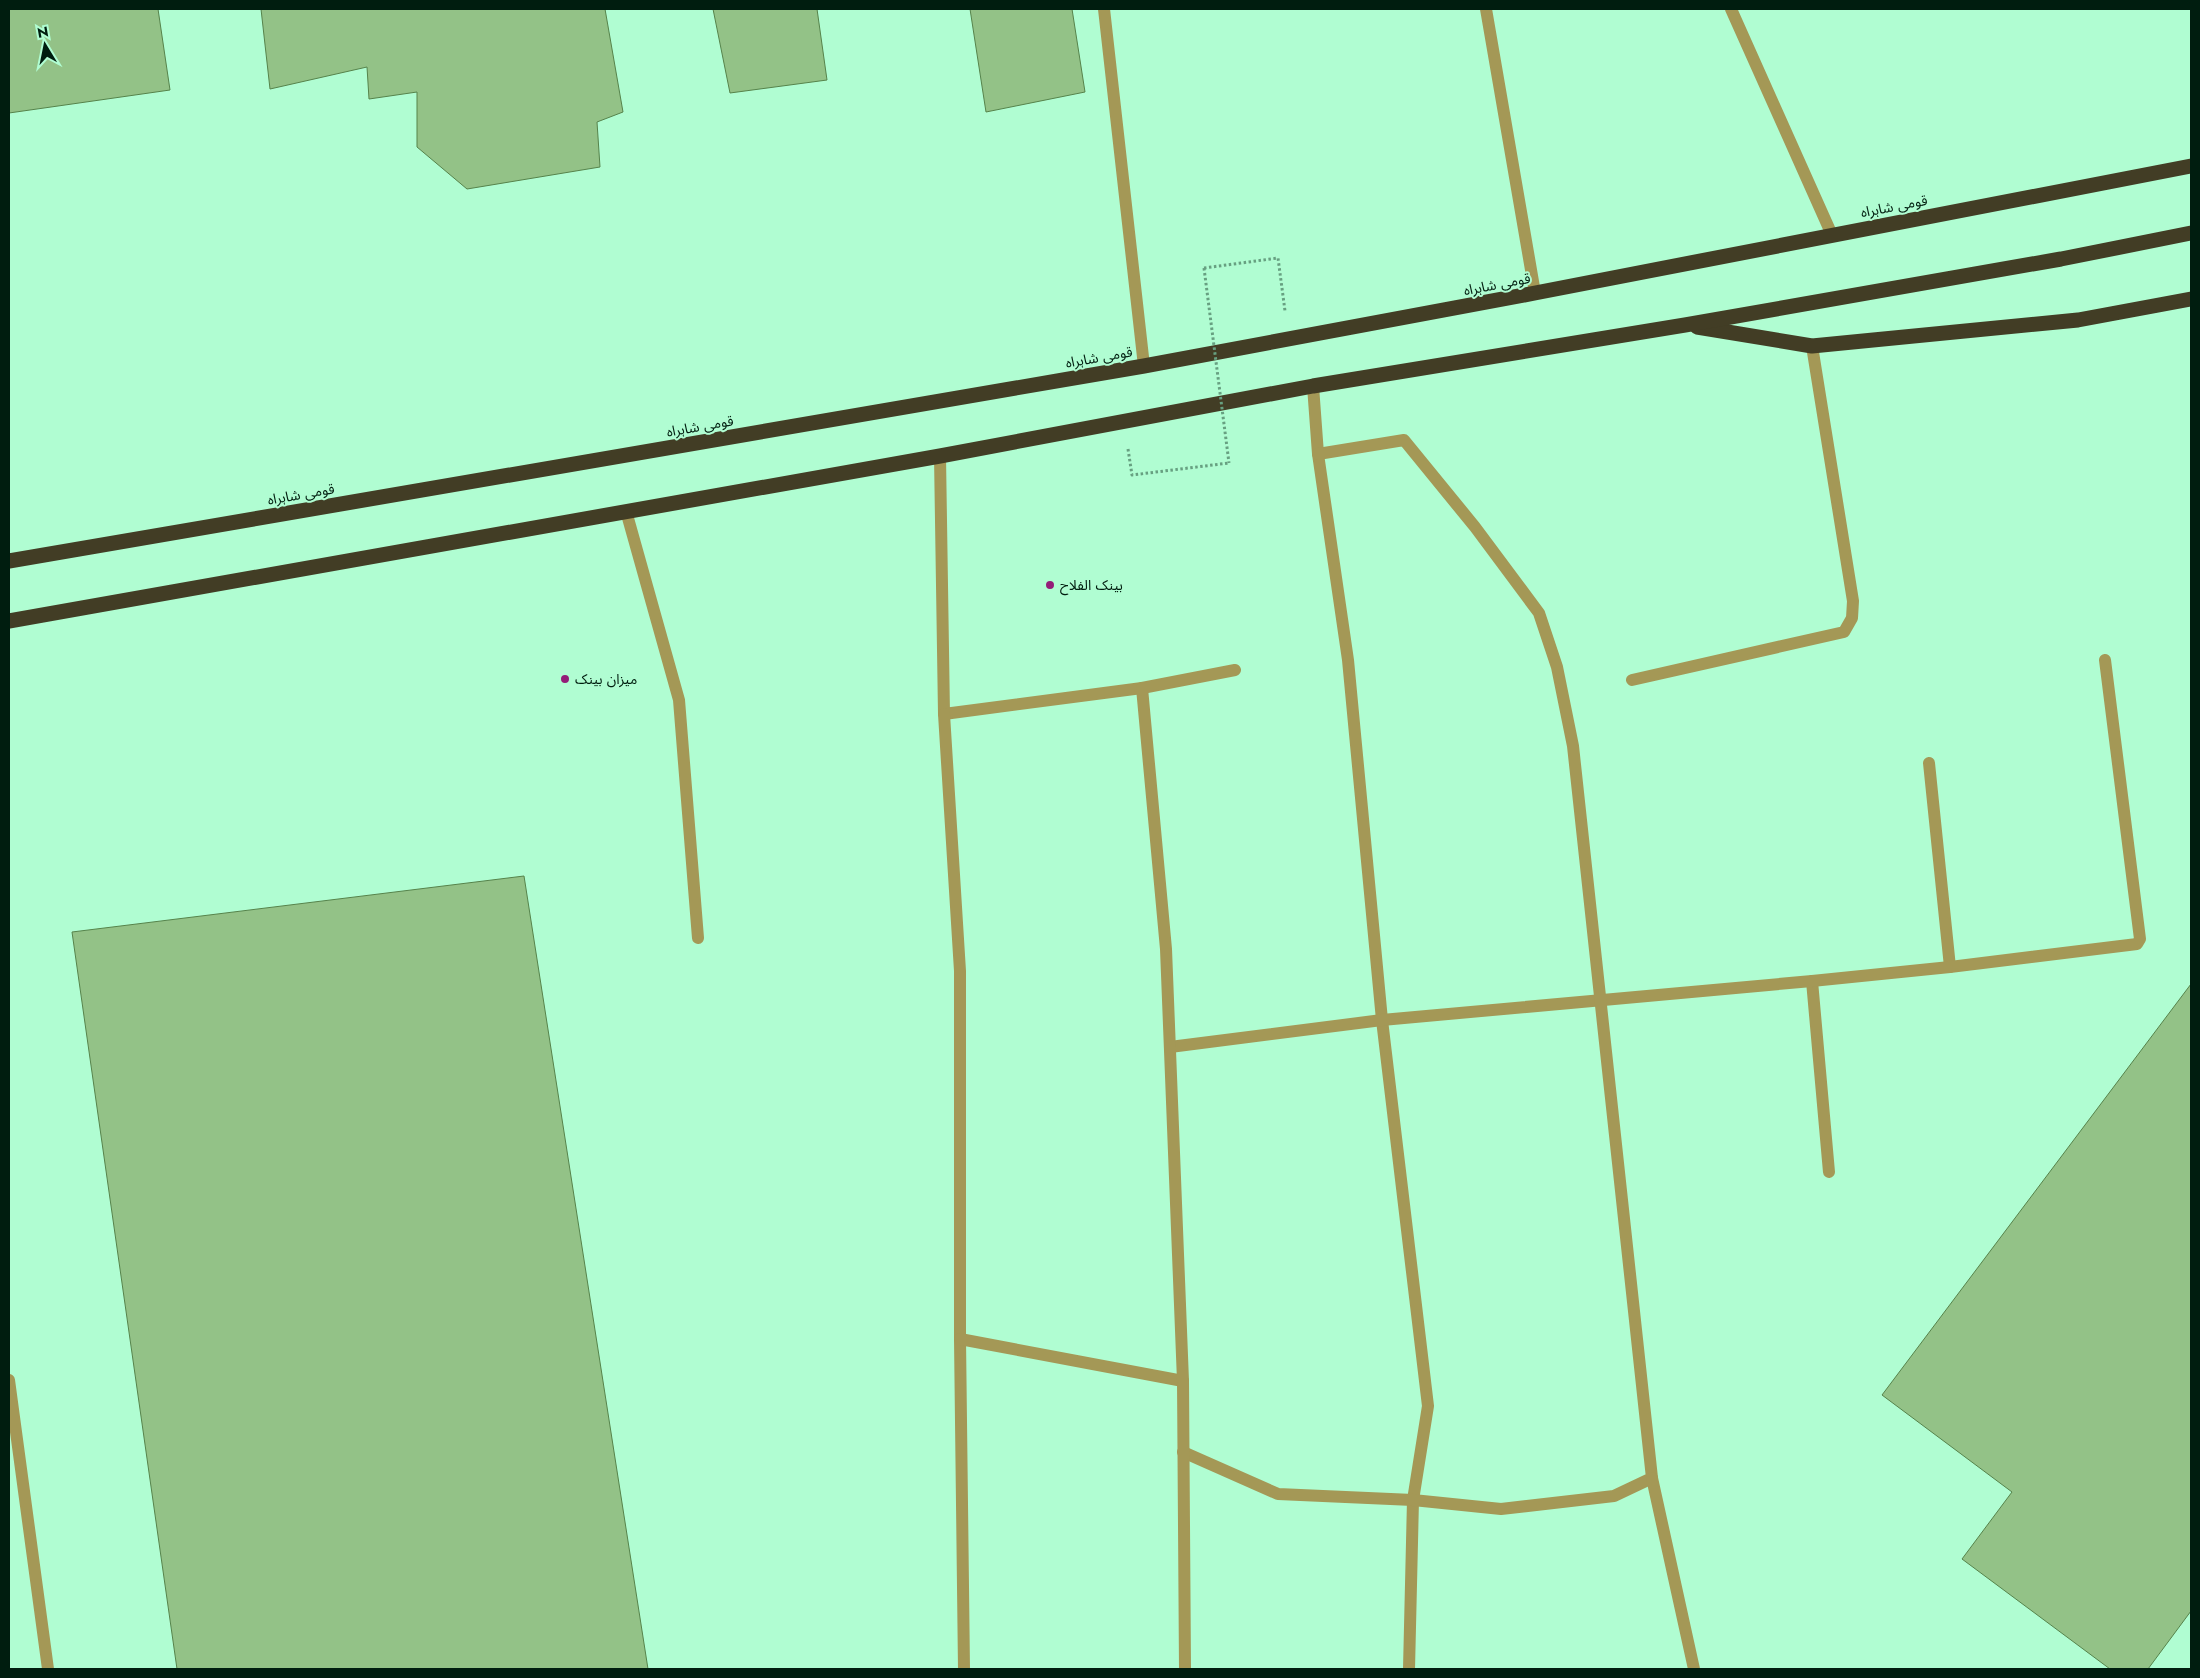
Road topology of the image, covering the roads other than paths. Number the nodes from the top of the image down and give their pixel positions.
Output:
1 (1104, 9) edge
2 (1486, 9) edge
3 (1731, 9) edge
4 (2191, 166) edge
5 (2191, 233) edge
6 (1832, 235) junction
7 (1534, 294) junction
8 (2191, 299) edge
9 (1684, 325) junction
10 (1812, 346) junction
11 (1144, 366) junction
12 (1313, 386) junction
13 (1318, 454) junction
14 (940, 456) junction
15 (626, 511) junction
16 (9, 561) edge
17 (9, 622) edge
18 (2105, 660) dead end
19 (1235, 670) dead end
20 (1632, 680) dead end
21 (1142, 688) junction
22 (944, 714) junction
23 (1929, 763) dead end
24 (698, 938) dead end
25 (1950, 967) junction
26 (1812, 981) junction
27 (1601, 1001) junction
28 (1382, 1020) junction
29 (1170, 1047) junction
30 (1829, 1172) dead end
31 (960, 1339) junction
32 (9, 1380) edge
33 (1183, 1381) junction
34 (1183, 1452) junction
35 (1652, 1478) junction
36 (1413, 1500) junction
37 (48, 1669) edge
38 (964, 1669) edge
39 (1185, 1669) edge
40 (1409, 1669) edge
41 (1694, 1669) edge

1 - 11 street
2 - 7 street
3 - 6 street
4 - 6 highway, قومی شاہراہ
5 - 9 highway
6 - 7 highway, قومی شاہراہ
7 - 11 highway, قومی شاہراہ
8 - 10 highway
9 - 10 highway
9 - 12 highway
10 - 20 street
11 - 16 highway, قومی شاہراہ
12 - 13 street
12 - 14 highway
13 - 27 street
13 - 28 street
14 - 15 highway
14 - 22 street
15 - 17 highway
15 - 24 street
18 - 25 street
19 - 21 street
21 - 22 street
21 - 29 street
22 - 31 street
23 - 25 street
25 - 26 street
26 - 27 street
26 - 30 street
27 - 28 street
27 - 35 street
28 - 29 street
28 - 36 street
29 - 33 street
31 - 33 street
31 - 38 street
32 - 37 street
33 - 34 street
34 - 36 street
34 - 39 street
35 - 36 street
35 - 41 street
36 - 40 street

